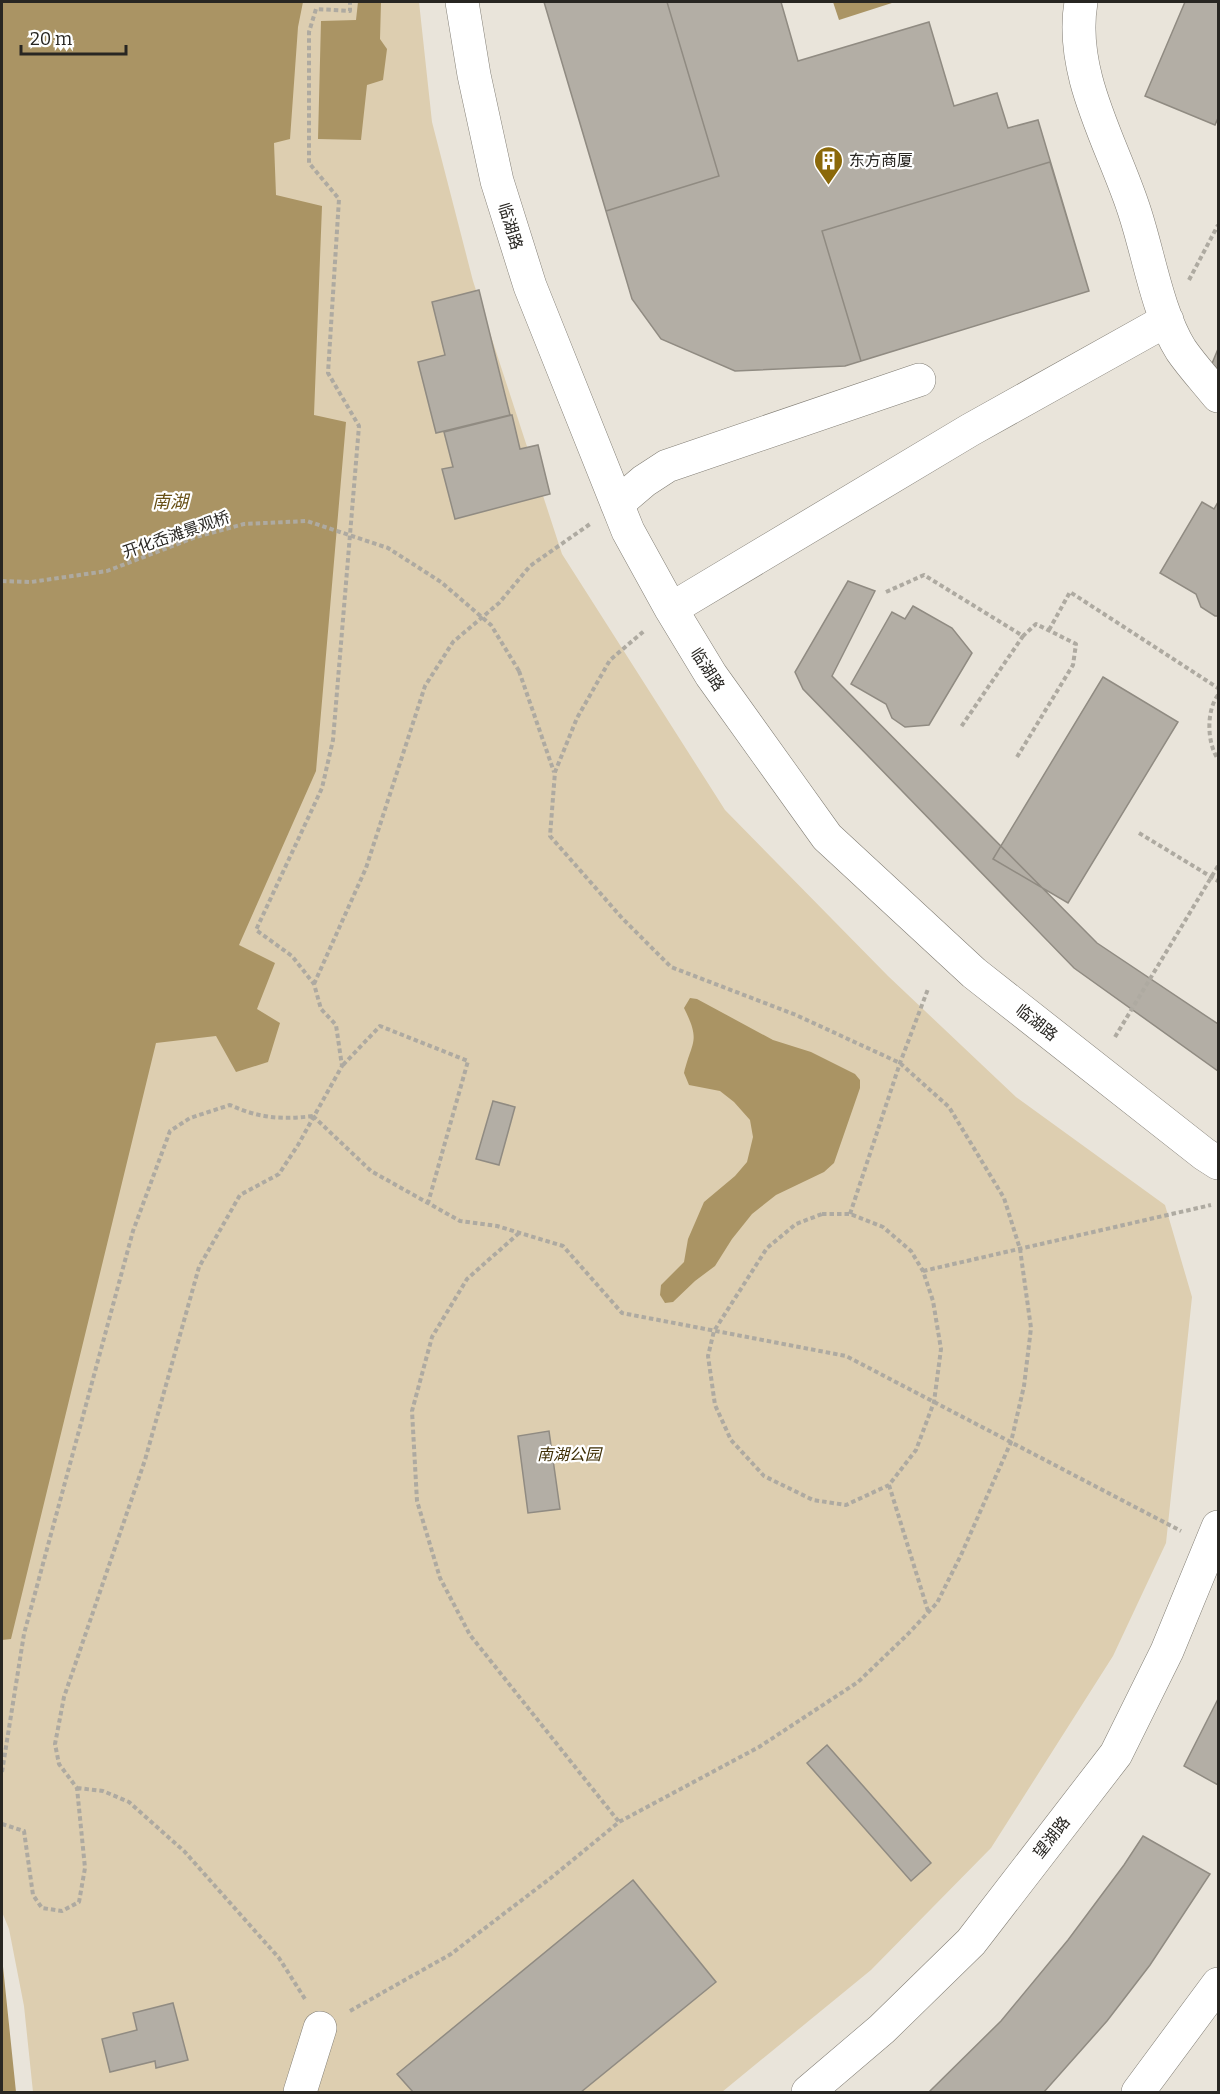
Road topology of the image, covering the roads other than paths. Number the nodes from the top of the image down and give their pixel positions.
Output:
1 (462, 2) edge
2 (1081, 2) edge
3 (1167, 320) junction
4 (919, 380) dead end
5 (1218, 396) edge
6 (617, 504) junction
7 (671, 609) junction
8 (1218, 1163) edge
9 (1217, 1532) edge
10 (1218, 1984) edge
11 (320, 2028) road end
12 (300, 2092) edge
13 (808, 2092) edge
14 (1137, 2092) edge

1 - 6 street, 临湖路
2 - 3 street
3 - 5 street
3 - 7 street
4 - 6 street
6 - 7 street, 临湖路
7 - 8 street, 临湖路
9 - 13 street, 望湖路
10 - 14 street
11 - 12 street

